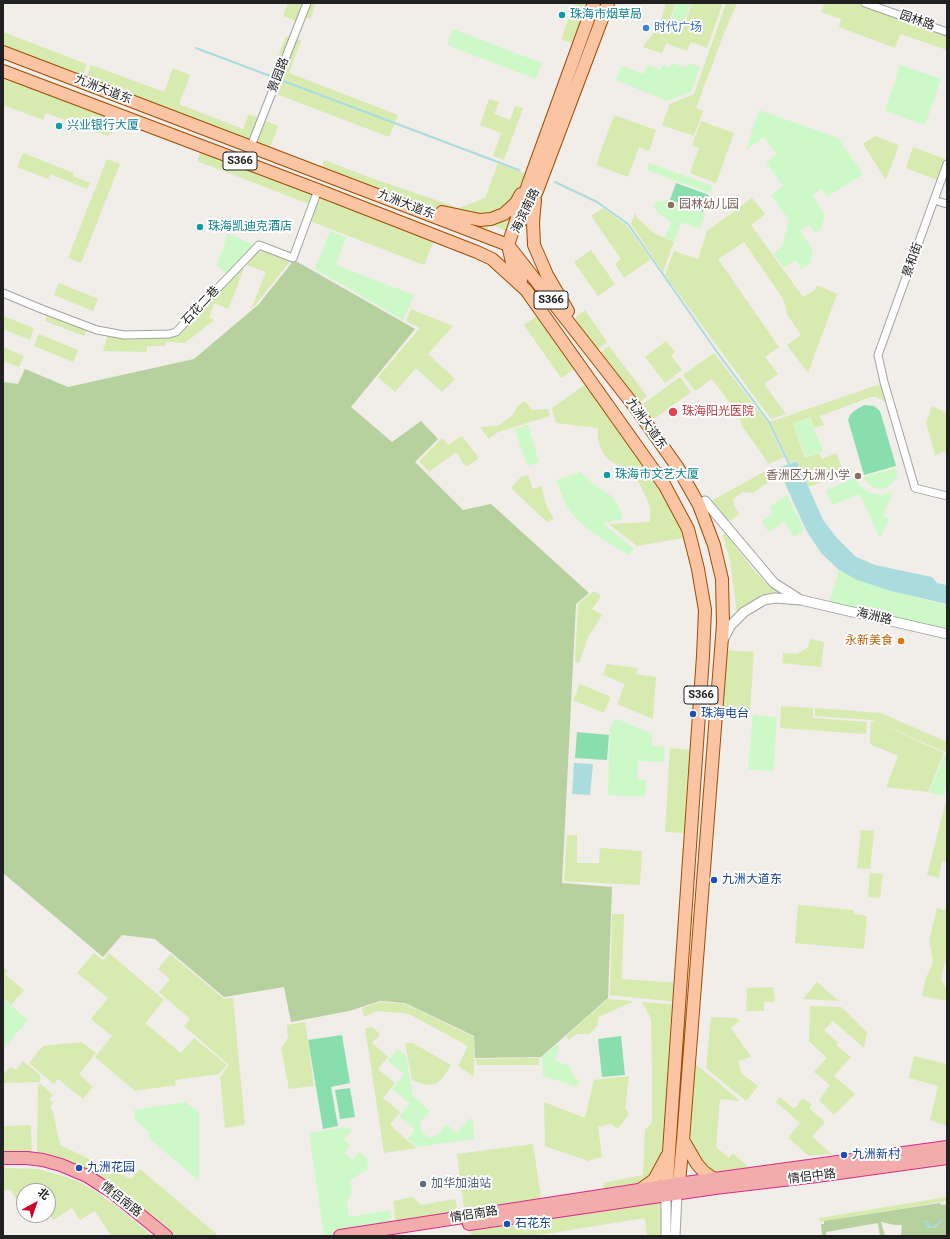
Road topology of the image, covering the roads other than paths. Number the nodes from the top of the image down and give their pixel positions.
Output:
1 (307, 3) edge
2 (594, 3) edge
3 (608, 3) edge
4 (865, 3) edge
5 (947, 32) edge
6 (3, 52) edge
7 (3, 71) edge
8 (251, 146) junction
9 (947, 164) edge
10 (533, 186) junction
11 (318, 190) junction
12 (392, 200) junction
13 (934, 200) junction
14 (947, 204) edge
15 (508, 245) junction
16 (477, 252) junction
17 (526, 290) junction
18 (3, 293) edge
19 (594, 355) junction
20 (947, 496) edge
21 (705, 501) dead end
22 (801, 600) junction
23 (947, 634) edge
24 (722, 641) junction
25 (673, 1100) junction
26 (686, 1100) junction
27 (683, 1140) junction
28 (947, 1147) edge
29 (669, 1151) junction
30 (3, 1158) edge
31 (947, 1158) edge
32 (3, 1166) edge
33 (714, 1179) junction
34 (640, 1190) junction
35 (672, 1190) junction
36 (155, 1236) edge
37 (166, 1236) edge
38 (340, 1236) edge
39 (386, 1236) edge
40 (666, 1236) edge
41 (675, 1236) edge

1 - 8 street, 景园路
2 - 10 main road, 海滨南路
3 - 10 main road, 海滨南路
4 - 5 street, 园林路
6 - 8 main road, 九洲大道东 / S366
7 - 11 main road, 九洲大道东 / S366
8 - 12 main road, 九洲大道东 / S366
9 - 13 street, 景和街
10 - 12 main road
10 - 15 main road, 海滨南路
10 - 19 main road
11 - 16 main road, 九洲大道东 / S366
11 - 18 street, 石花二巷
12 - 15 main road, 九洲大道东 / S366
13 - 14 street
13 - 20 street, 景和街
15 - 16 main road
15 - 17 main road
15 - 19 main road, 九洲大道东 / S366
16 - 17 main road, 九洲大道东 / S366
17 - 25 main road, 九洲大道东 / S366
19 - 24 main road, 九洲大道东 / S366
21 - 22 street
22 - 23 street, 海洲路
22 - 24 street
24 - 26 main road, 九洲大道东 / S366
25 - 26 main road
25 - 29 main road, 九洲大道东 / S366
26 - 27 main road, 九洲大道东 / S366
27 - 33 main road
27 - 35 main road, 九洲大道东 / S366
28 - 33 highway, 情侣中路
29 - 34 main road
29 - 35 main road, 九洲大道东 / S366
30 - 37 highway, 情侣南路
31 - 35 highway, 情侣中路
32 - 36 highway, 情侣南路
33 - 35 highway, 情侣中路
34 - 35 highway, 情侣南路
34 - 38 highway, 情侣南路
35 - 39 highway, 情侣南路
35 - 40 street
35 - 41 street

